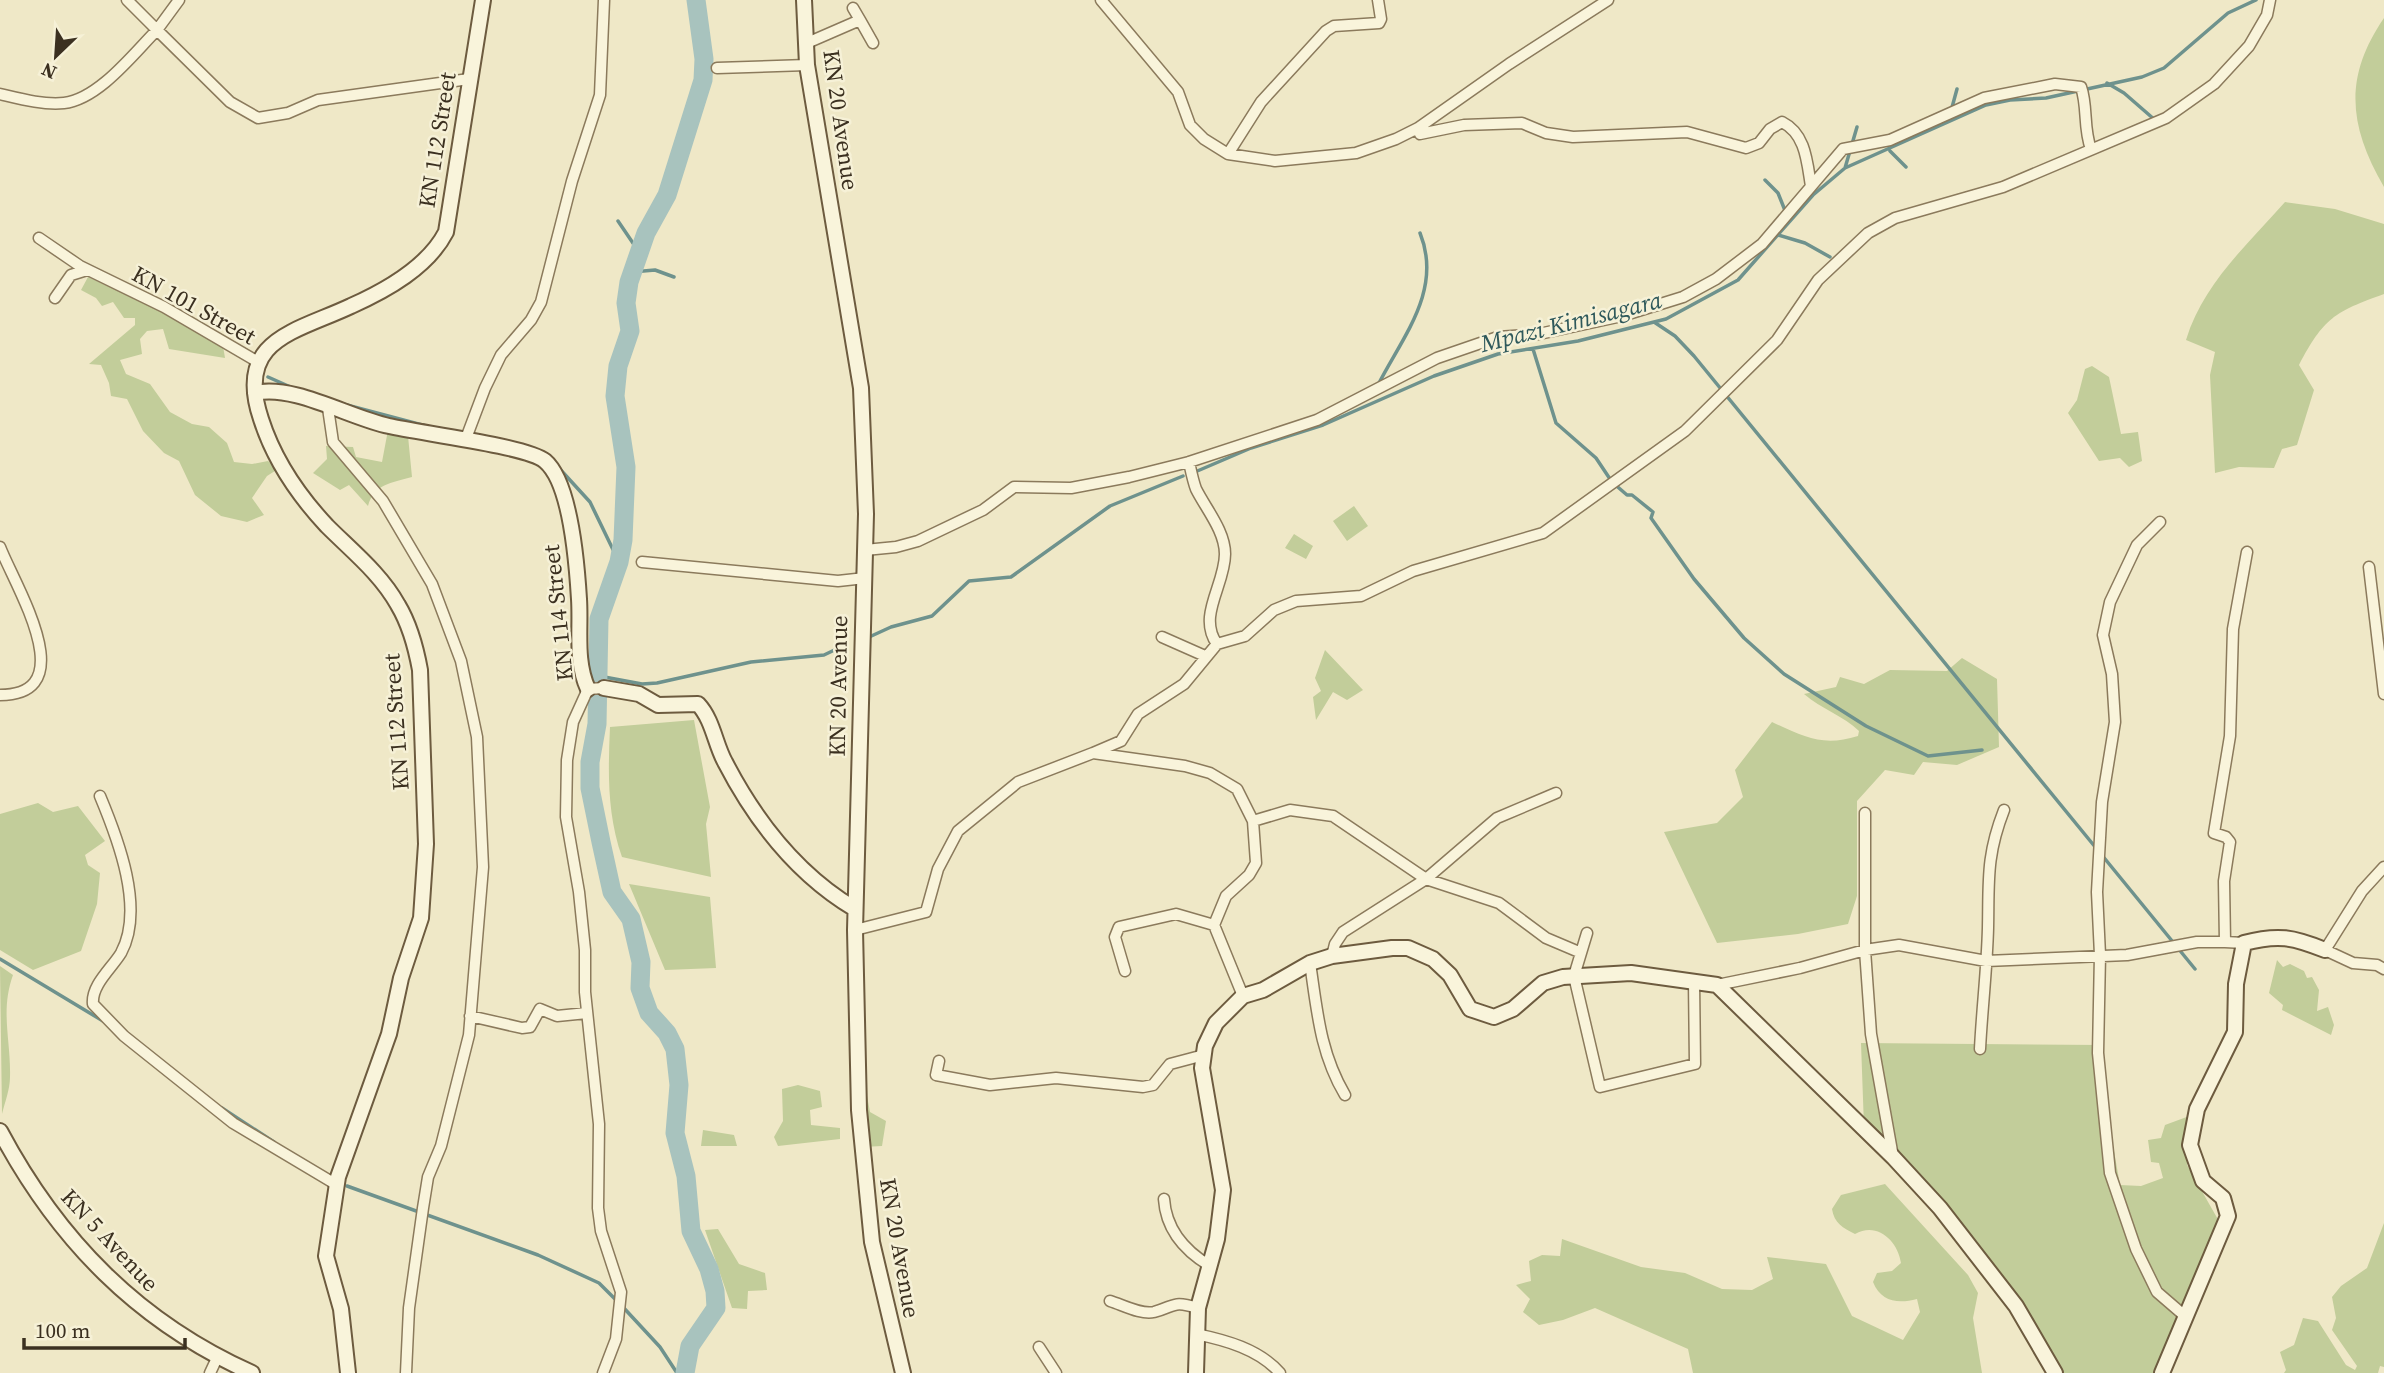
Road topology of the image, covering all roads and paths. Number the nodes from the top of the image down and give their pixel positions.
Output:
1 (127, 0) edge
2 (179, 0) edge
3 (483, 0) edge
4 (604, 0) edge
5 (804, 0) edge
6 (1101, 0) edge
7 (1378, 0) edge
8 (1608, 0) edge
9 (2270, 0) edge
10 (853, 8) dead end
11 (860, 20) junction
12 (157, 30) junction
13 (807, 43) junction
14 (873, 43) dead end
15 (807, 65) junction
16 (717, 68) dead end
17 (469, 79) junction
18 (0, 94) edge
19 (1418, 128) junction
20 (2091, 149) junction
21 (1228, 154) junction
22 (1811, 186) junction
23 (39, 238) dead end
24 (88, 270) junction
25 (55, 298) dead end
26 (258, 362) junction
27 (256, 393) junction
28 (328, 408) junction
29 (465, 441) junction
30 (1189, 462) junction
31 (2160, 522) dead end
32 (0, 547) edge
33 (865, 550) junction
34 (2247, 552) dead end
35 (642, 562) dead end
36 (2369, 567) dead end
37 (865, 578) junction
38 (1162, 637) dead end
39 (1217, 644) junction
40 (1205, 656) junction
41 (604, 688) joint
42 (588, 689) junction
43 (2384, 694) edge
44 (0, 695) edge
45 (1093, 754) junction
46 (1556, 793) dead end
47 (100, 796) dead end
48 (2004, 810) dead end
49 (1865, 813) dead end
50 (1253, 821) junction
51 (2384, 867) edge
52 (1426, 879) junction
53 (855, 909) junction
54 (1214, 925) junction
55 (855, 930) junction
56 (1587, 933) dead end
57 (2225, 942) junction
58 (2245, 943) junction
59 (1865, 950) junction
60 (2325, 950) junction
61 (1579, 952) junction
62 (2100, 954) junction
63 (1332, 956) junction
64 (1986, 961) junction
65 (1310, 963) junction
66 (2384, 969) edge
67 (1125, 971) dead end
68 (1574, 976) junction
69 (1694, 981) junction
70 (1717, 985) junction
71 (1243, 996) junction
72 (587, 1013) junction
73 (470, 1016) junction
74 (1980, 1049) dead end
75 (1204, 1055) junction
76 (939, 1061) dead end
77 (1345, 1094) dead end
78 (0, 1131) edge
79 (1893, 1157) junction
80 (337, 1185) junction
81 (1164, 1199) dead end
82 (1210, 1266) junction
83 (1110, 1301) dead end
84 (1198, 1308) junction
85 (2186, 1317) junction
86 (1196, 1334) junction
87 (1039, 1347) dead end
88 (216, 1358) junction
89 (210, 1373) edge
90 (252, 1373) edge
91 (348, 1373) edge
92 (407, 1373) edge
93 (603, 1373) edge
94 (903, 1373) edge
95 (1056, 1373) edge
96 (1196, 1373) edge
97 (1280, 1373) edge
98 (2055, 1373) edge
99 (2162, 1373) edge

1 - 12 street
2 - 12 street
3 - 17 street, KN 112 Street
4 - 29 street
5 - 13 street, KN 20 Avenue
6 - 21 street
7 - 21 street
8 - 19 street
9 - 20 street
10 - 11 street
11 - 13 street
11 - 14 street
12 - 17 street
12 - 18 street
13 - 15 street, KN 20 Avenue
15 - 16 street
15 - 33 street, KN 20 Avenue
17 - 26 street, KN 112 Street
19 - 21 street
19 - 22 street
20 - 22 street
20 - 39 street
22 - 30 street
23 - 24 street, KN 101 Street
24 - 25 street
24 - 26 street, KN 101 Street
26 - 27 street, KN 112 Street
27 - 28 street, KN 114 Street
27 - 80 street, KN 112 Street
28 - 29 street, KN 114 Street
28 - 73 street
29 - 42 street, KN 114 Street
30 - 33 street
30 - 39 street
31 - 62 street
32 - 44 street
33 - 37 street, KN 20 Avenue
34 - 57 street
35 - 37 street
36 - 43 street
37 - 53 street, KN 20 Avenue
38 - 40 street
39 - 40 street
40 - 45 street
41 - 42 street, KN 114 Street
41 - 53 street, KN 114 Street
42 - 72 street
45 - 50 street
45 - 55 street
46 - 52 street
47 - 80 street
48 - 64 street
49 - 59 street
50 - 52 street
50 - 54 street
51 - 60 street
52 - 61 street
52 - 63 street
53 - 55 street, KN 20 Avenue
54 - 67 street
54 - 71 street
55 - 94 street, KN 20 Avenue
56 - 61 street
57 - 58 street
57 - 62 street
58 - 60 street
58 - 85 street
59 - 64 street
59 - 70 street
59 - 79 street
60 - 66 street
61 - 68 street
62 - 64 street
62 - 85 street
63 - 65 street
63 - 68 street
64 - 74 street
65 - 71 street
65 - 77 street
68 - 69 street
68 - 69 street
69 - 70 street
70 - 79 street
71 - 75 street
72 - 73 street
72 - 93 street
73 - 92 street
75 - 76 street
75 - 82 street
78 - 88 street, KN 5 Avenue
79 - 98 street
80 - 91 street, KN 112 Street
81 - 82 street
82 - 84 street
83 - 84 street
84 - 86 street
85 - 99 street
86 - 96 street
86 - 97 street
87 - 95 street
88 - 89 street
88 - 90 street, KN 5 Avenue

